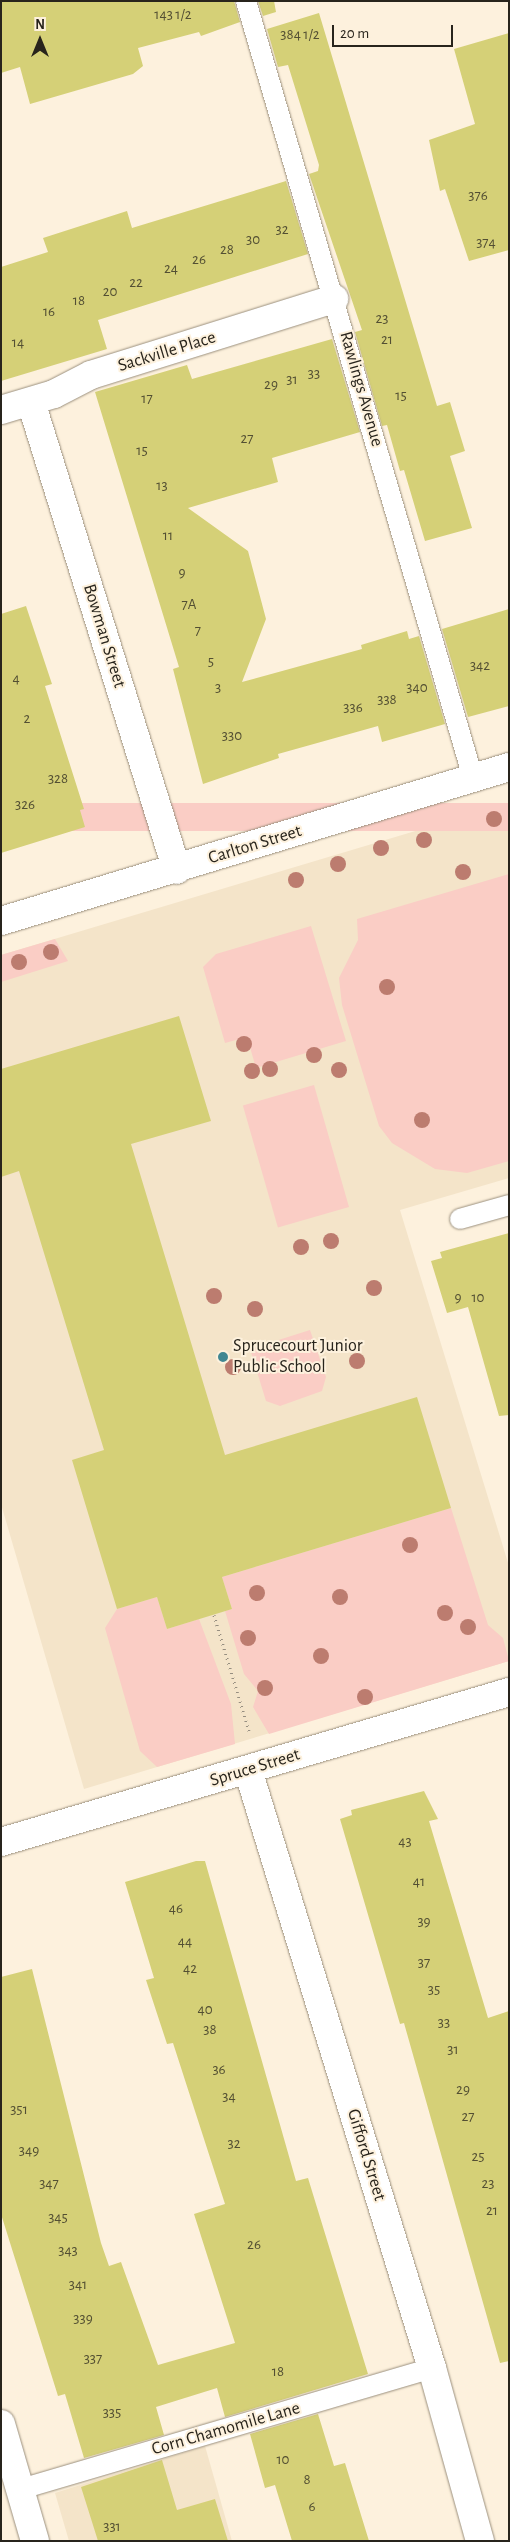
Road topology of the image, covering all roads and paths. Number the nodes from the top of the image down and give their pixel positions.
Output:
1 (246, 1) edge
2 (334, 300) junction
3 (31, 402) junction
4 (1, 410) edge
5 (509, 766) edge
6 (474, 778) junction
7 (177, 870) junction
8 (1, 921) edge
9 (509, 1206) edge
10 (460, 1219) dead end
11 (214, 1615) dead end
12 (509, 1692) edge
13 (250, 1734) dead end
14 (248, 1770) junction
15 (1, 1842) edge
16 (432, 2368) junction
17 (1, 2424) edge
18 (21, 2489) junction
19 (35, 2541) edge
20 (480, 2541) edge

1 - 2 lane, Rawlings Avenue
2 - 3 street, Sackville Place
2 - 6 lane, Rawlings Avenue
3 - 4 street, Sackville Place
3 - 7 street, Bowman Street
5 - 6 street, Carlton Street
6 - 7 street, Carlton Street
7 - 8 street, Carlton Street
9 - 10 lane
11 - 13 path
12 - 14 street, Spruce Street
14 - 15 street, Spruce Street
14 - 16 street, Gifford Street
16 - 18 lane, Corn Chamomile Lane
16 - 20 street, Gifford Street
17 - 18 street
18 - 19 street

